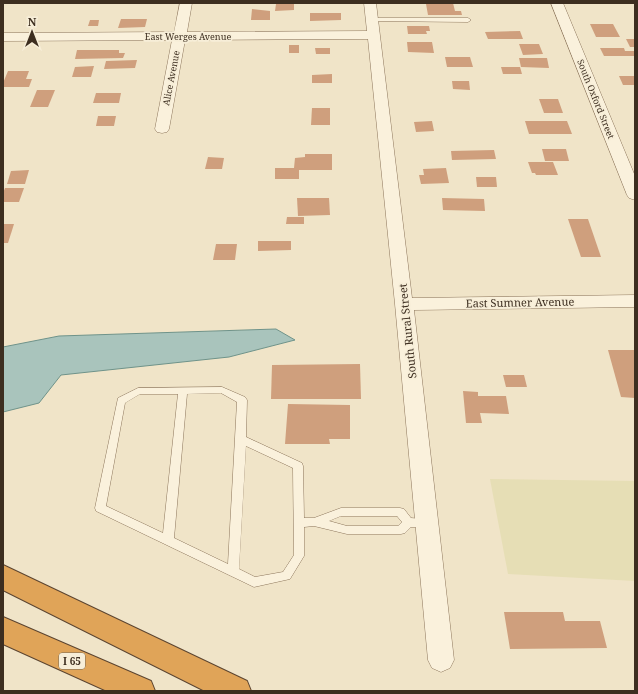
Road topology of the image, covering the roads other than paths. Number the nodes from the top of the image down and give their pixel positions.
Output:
1 (186, 3) edge
2 (558, 3) edge
3 (372, 19) edge
4 (468, 20) dead end
5 (179, 36) junction
6 (3, 37) edge
7 (162, 130) dead end
8 (635, 195) edge
9 (635, 301) edge
10 (404, 304) junction
11 (183, 391) junction
12 (241, 439) junction
13 (314, 522) junction
14 (408, 522) junction
15 (299, 523) junction
16 (427, 523) junction
17 (168, 540) junction
18 (233, 572) junction
19 (3, 577) edge
20 (3, 630) edge
21 (441, 660) dead end
22 (140, 691) edge
23 (236, 691) edge

1 - 5 street, Alice Avenue
2 - 8 street, South Oxford Street
3 - 4 lane
3 - 5 street, East Werges Avenue
3 - 10 street, South Rural Street
5 - 6 street, East Werges Avenue
5 - 7 street, Alice Avenue
9 - 10 street, East Sumner Avenue
10 - 16 street, South Rural Street
11 - 12 lane
11 - 17 lane
11 - 17 lane
12 - 15 lane
12 - 18 lane
13 - 14 lane
13 - 14 lane
13 - 15 lane
14 - 16 lane
15 - 18 lane
16 - 21 street, South Rural Street
17 - 18 lane
19 - 23 highway
20 - 22 highway, I 65

